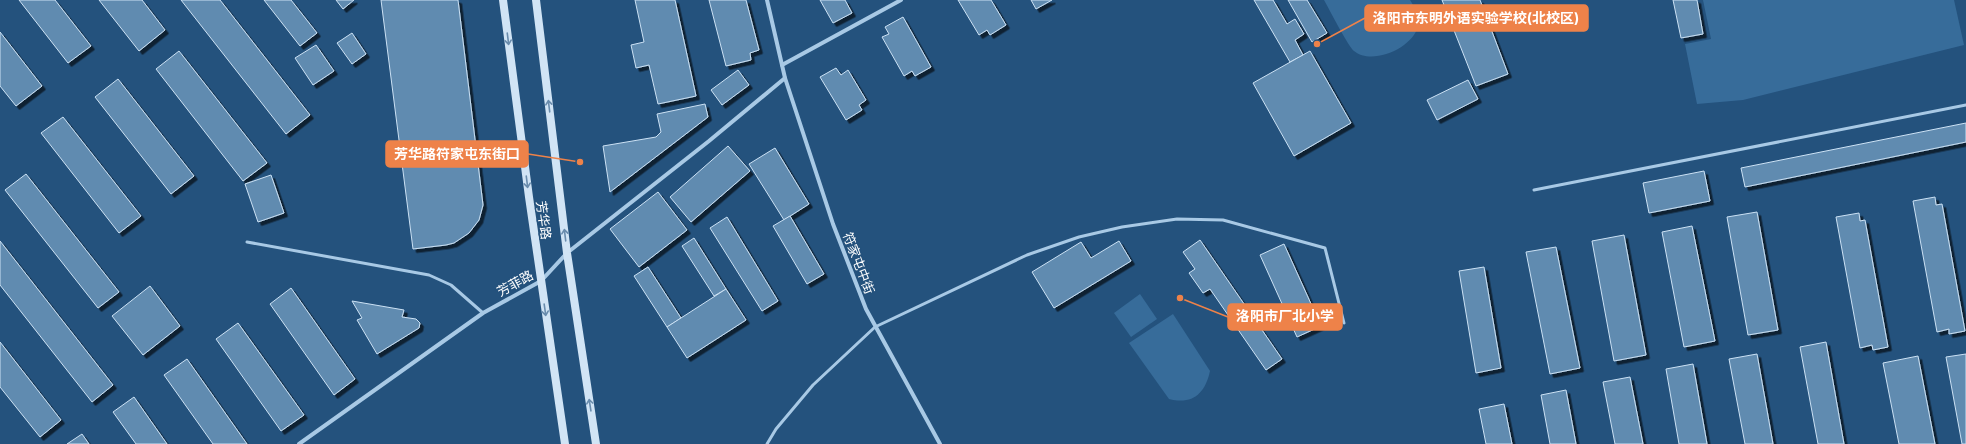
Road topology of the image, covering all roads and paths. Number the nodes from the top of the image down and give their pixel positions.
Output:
1 (503, 0) edge
2 (536, 0) edge
3 (767, 0) edge
4 (902, 0) edge
5 (782, 65) junction
6 (785, 78) junction
7 (1966, 105) edge
8 (1534, 190) dead end
9 (247, 242) dead end
10 (567, 253) junction
11 (541, 281) junction
12 (482, 313) junction
13 (1344, 323) dead end
14 (875, 328) junction
15 (299, 444) edge
16 (565, 444) edge
17 (596, 444) edge
18 (767, 444) edge
19 (940, 444) edge

1 -> 11 main road, 芳华路
10 -> 2 main road, 芳华路
3 - 5 street, 符家屯中街
4 - 5 street
5 - 6 street, 符家屯中街
6 - 10 street, 芳菲路
6 - 14 street, 符家屯中街
7 - 8 lane
9 - 12 lane
10 - 11 street, 芳菲路
17 -> 10 main road, 芳华路
11 - 12 street, 芳菲路
11 -> 16 main road, 芳华路
12 - 15 street, 芳菲路
13 - 14 lane
14 - 18 lane
14 - 19 street, 符家屯中街

